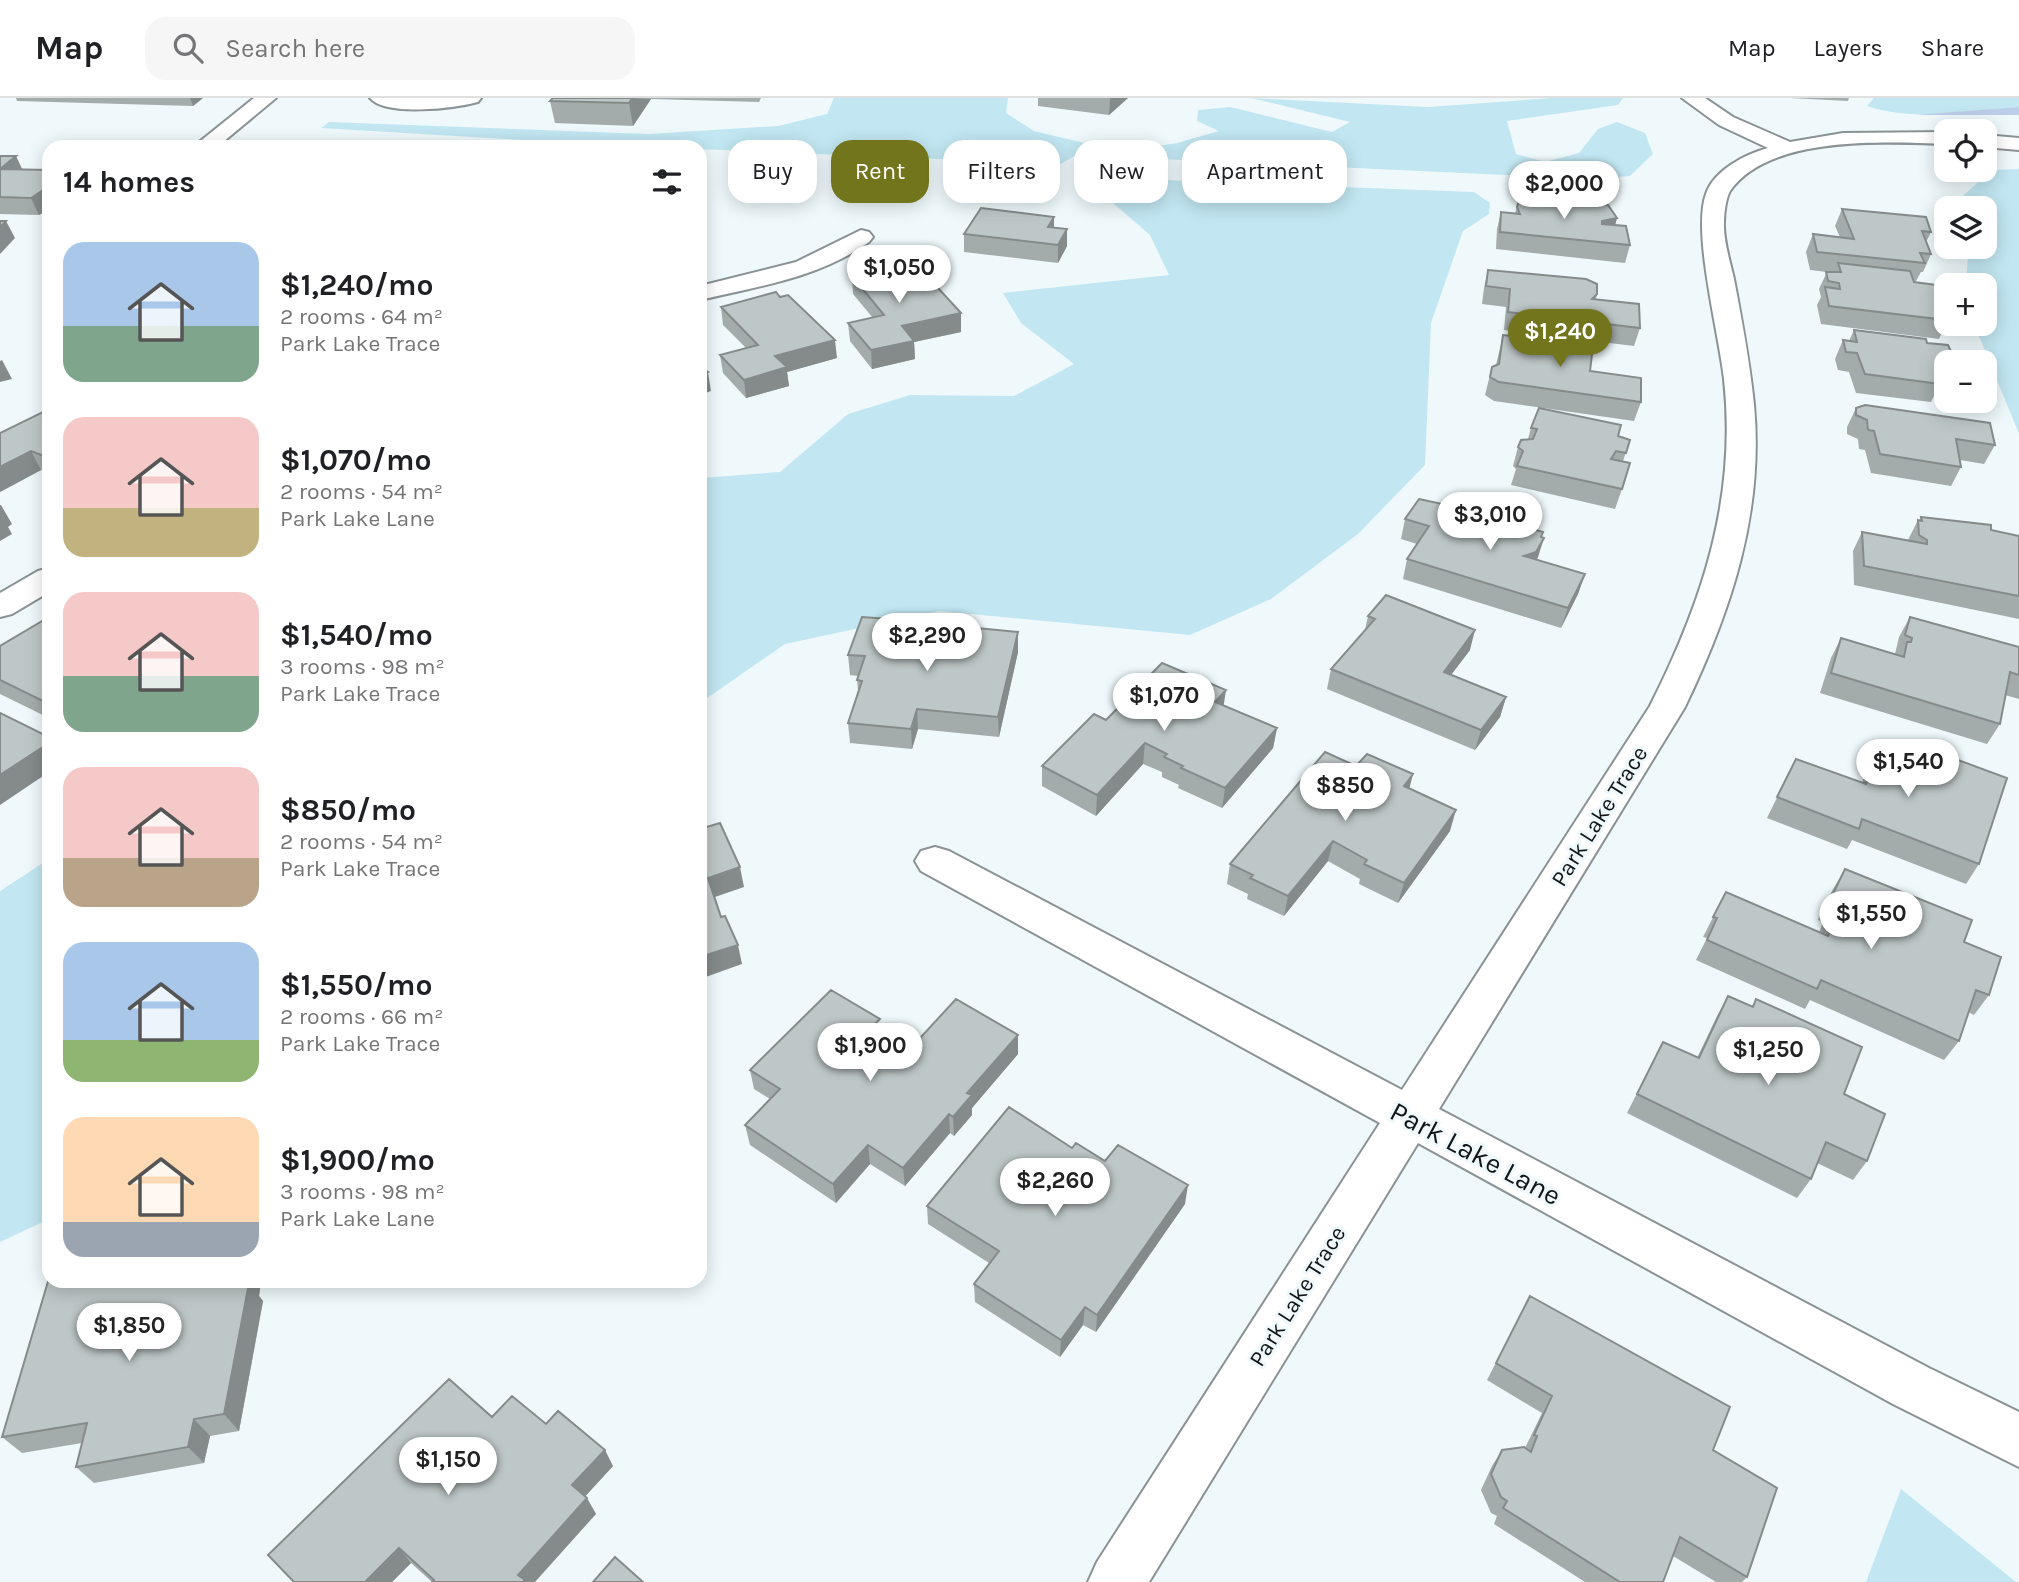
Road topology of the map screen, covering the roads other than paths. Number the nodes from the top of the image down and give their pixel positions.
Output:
1 (267, 98) edge
2 (379, 98) edge
3 (472, 98) edge
4 (1692, 98) edge
5 (1934, 138) edge
6 (213, 140) edge
7 (1997, 142) edge
8 (2019, 144) edge
9 (1789, 149) junction
10 (861, 237) dead end
11 (707, 291) edge
12 (42, 582) edge
13 (0, 607) edge
14 (935, 862) dead end
15 (1410, 1117) junction
16 (2019, 1440) edge
17 (1117, 1582) edge

1 - 6 street
2 - 3 lane
4 - 9 street
5 - 9 street, Park Lake Trace
7 - 8 street
9 - 15 street, Park Lake Trace
10 - 11 street
12 - 13 street
14 - 15 street, Park Lake Lane
15 - 16 street, Park Lake Lane
15 - 17 street, Park Lake Trace

